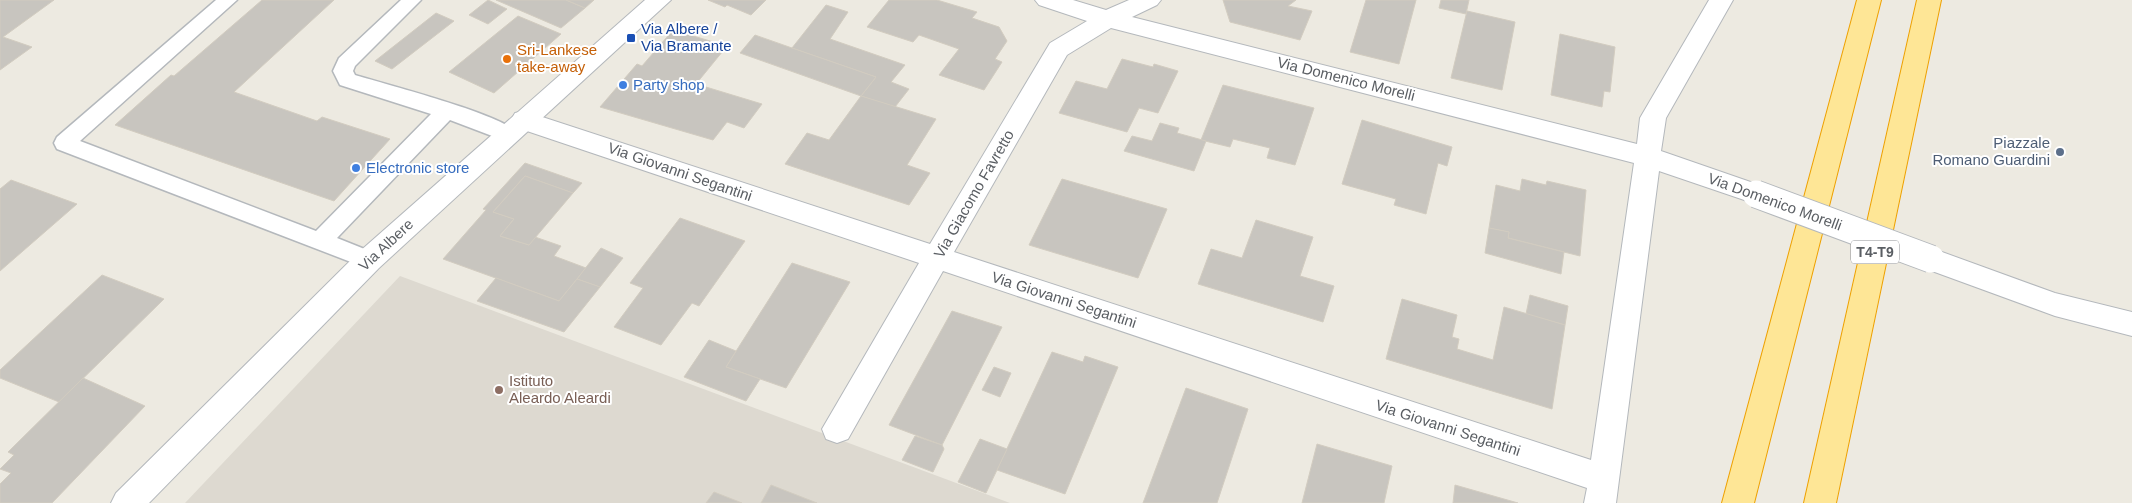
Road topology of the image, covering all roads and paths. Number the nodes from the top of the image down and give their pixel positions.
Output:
1 (228, 0) edge
2 (412, 0) edge
3 (659, 0) edge
4 (1047, 0) edge
5 (1149, 0) edge
6 (1721, 0) edge
7 (1869, 0) edge
8 (1929, 0) edge
9 (1108, 18) junction
10 (446, 111) junction
11 (516, 127) junction
12 (1646, 156) junction
13 (320, 241) junction
14 (937, 258) junction
15 (370, 260) junction
16 (2132, 324) edge
17 (837, 428) dead end
18 (1602, 491) edge
19 (127, 503) edge
20 (1738, 503) edge
21 (1820, 503) edge

1 - 13 lane
2 - 10 lane
3 - 11 street, Via Albere
4 - 9 street, Via Domenico Morelli
5 - 9 street, Via Giacomo Favretto
6 - 12 street
7 - 20 highway
8 - 21 highway, T4-T9
9 - 12 street, Via Domenico Morelli
9 - 14 street, Via Giacomo Favretto
10 - 11 lane
10 - 13 lane
11 - 14 street, Via Giovanni Segantini
11 - 15 street, Via Albere
12 - 16 street, Via Domenico Morelli, bridge
12 - 18 street, Via Giovanni Segantini
13 - 15 lane
14 - 17 street, Via Giacomo Favretto
14 - 18 street, Via Giovanni Segantini
15 - 19 street, Via Albere

